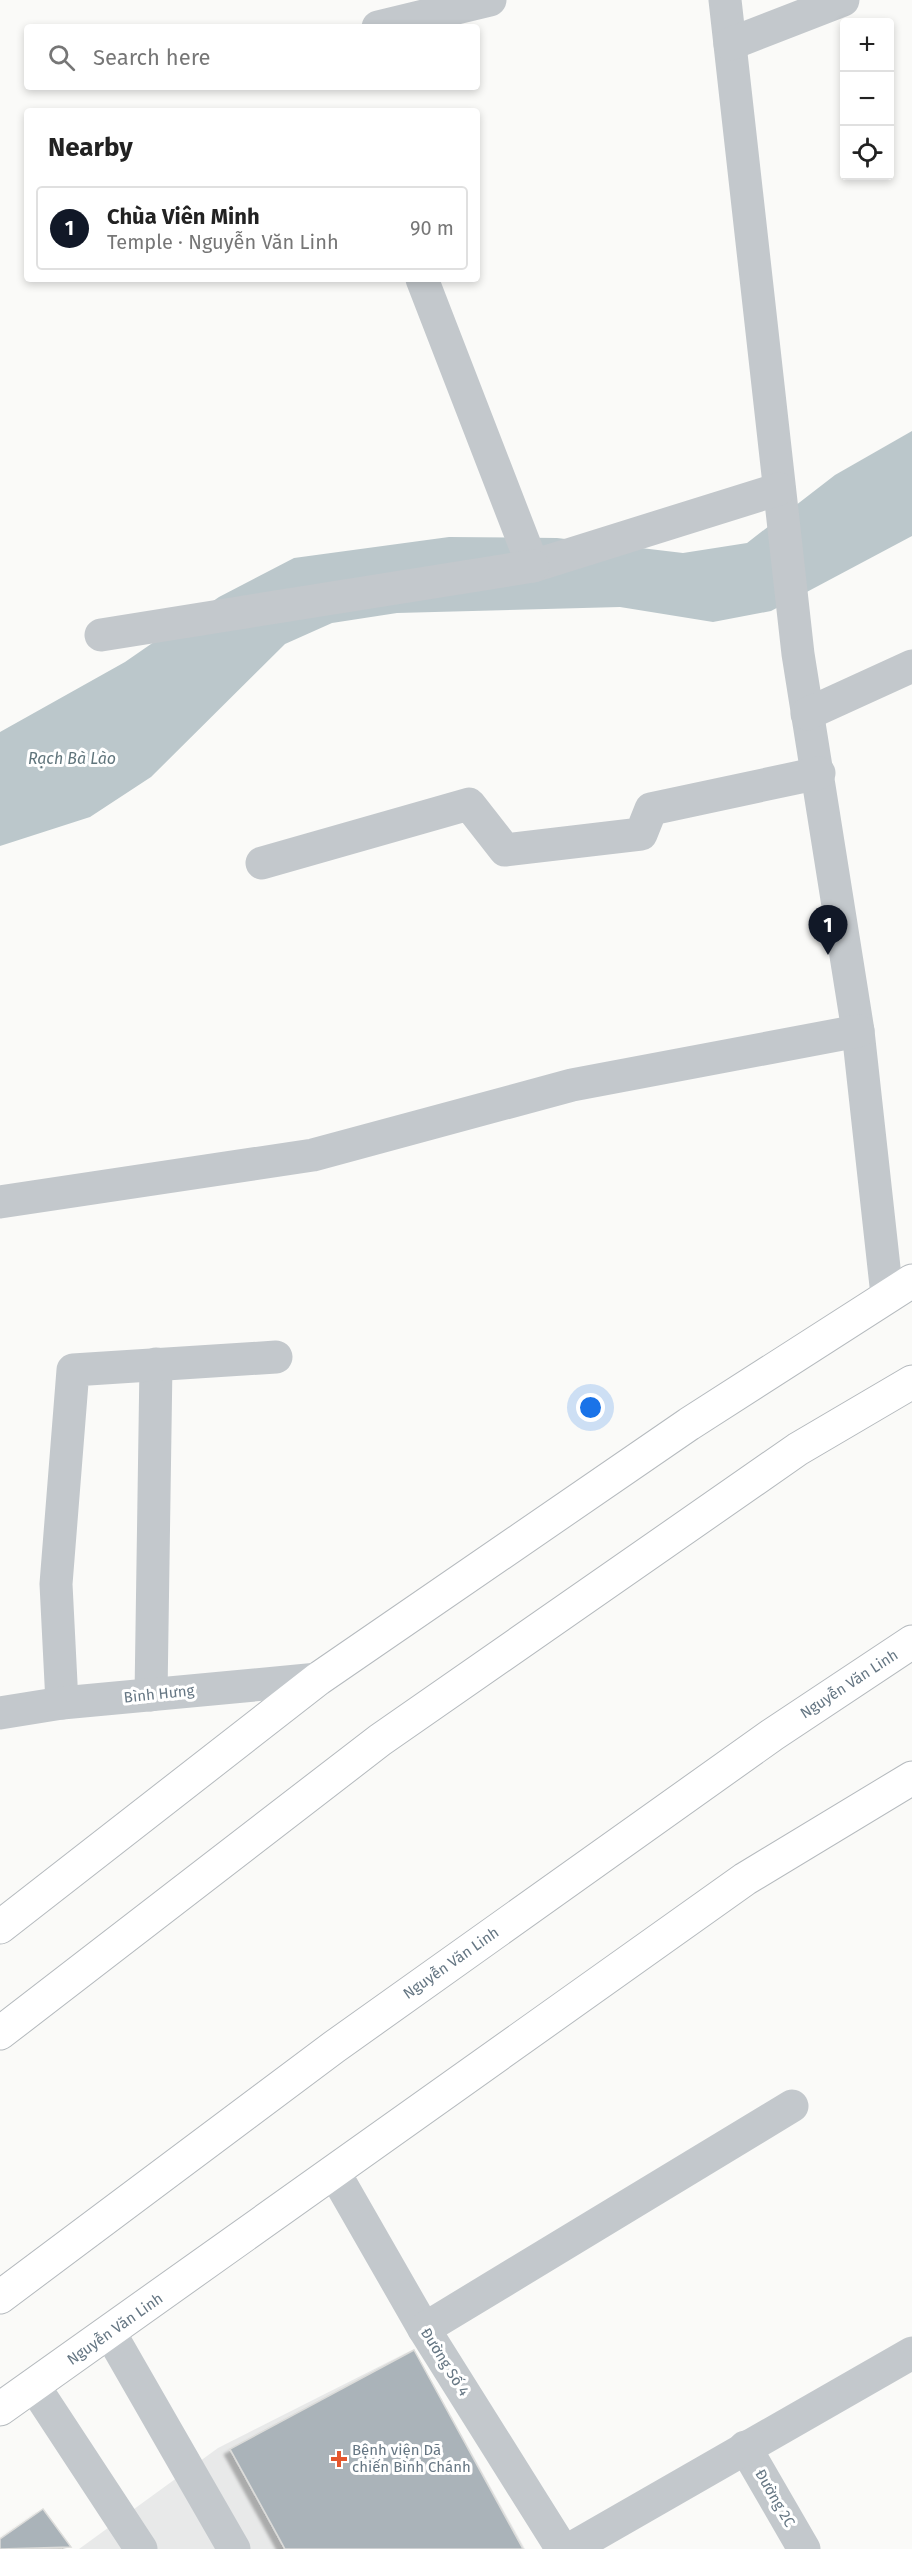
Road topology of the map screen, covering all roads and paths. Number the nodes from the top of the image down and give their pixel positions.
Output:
1 (490, 0) edge
2 (724, 0) edge
3 (843, 0) edge
4 (390, 24) edge
5 (730, 44) junction
6 (423, 282) edge
7 (779, 489) junction
8 (533, 566) junction
9 (101, 635) dead end
10 (912, 666) edge
11 (807, 714) junction
12 (819, 773) junction
13 (262, 863) dead end
14 (858, 1031) junction
15 (0, 1202) edge
16 (899, 1288) edge
17 (276, 1357) dead end
18 (156, 1365) junction
19 (912, 1382) edge
20 (912, 1642) edge
21 (318, 1679) junction
22 (151, 1695) junction
23 (62, 1704) junction
24 (0, 1713) edge
25 (912, 1778) edge
26 (0, 1927) edge
27 (0, 2033) edge
28 (792, 2106) dead end
29 (334, 2172) junction
30 (0, 2297) edge
31 (424, 2329) junction
32 (110, 2333) junction
33 (912, 2353) edge
34 (34, 2386) junction
35 (0, 2409) edge
36 (745, 2447) junction
37 (141, 2549) edge
38 (234, 2549) edge
39 (562, 2549) edge
40 (570, 2549) edge
41 (804, 2549) edge

1 - 4 street
2 - 5 street
3 - 5 street
5 - 7 street
6 - 8 street
7 - 8 street
7 - 11 street
8 - 9 street
10 - 11 street
11 - 12 street
12 - 13 street
12 - 14 street
14 - 15 street
14 - 16 street
16 - 21 main road
17 - 18 street
18 - 22 street
18 - 23 street
19 - 27 main road
20 - 30 main road, Nguyễn Văn Linh
21 - 22 street, Bình Hưng
21 - 26 main road
22 - 23 street, Bình Hưng
23 - 24 street, Bình Hưng
25 - 29 main road, Nguyễn Văn Linh
28 - 31 street
29 - 31 street, Đường Số 4
29 - 32 main road, Nguyễn Văn Linh
31 - 39 street, Đường Số 4
32 - 34 main road, Nguyễn Văn Linh
32 - 38 street
33 - 36 street
34 - 35 main road, Nguyễn Văn Linh
34 - 37 street
36 - 40 street
36 - 41 street, Đường 2C

